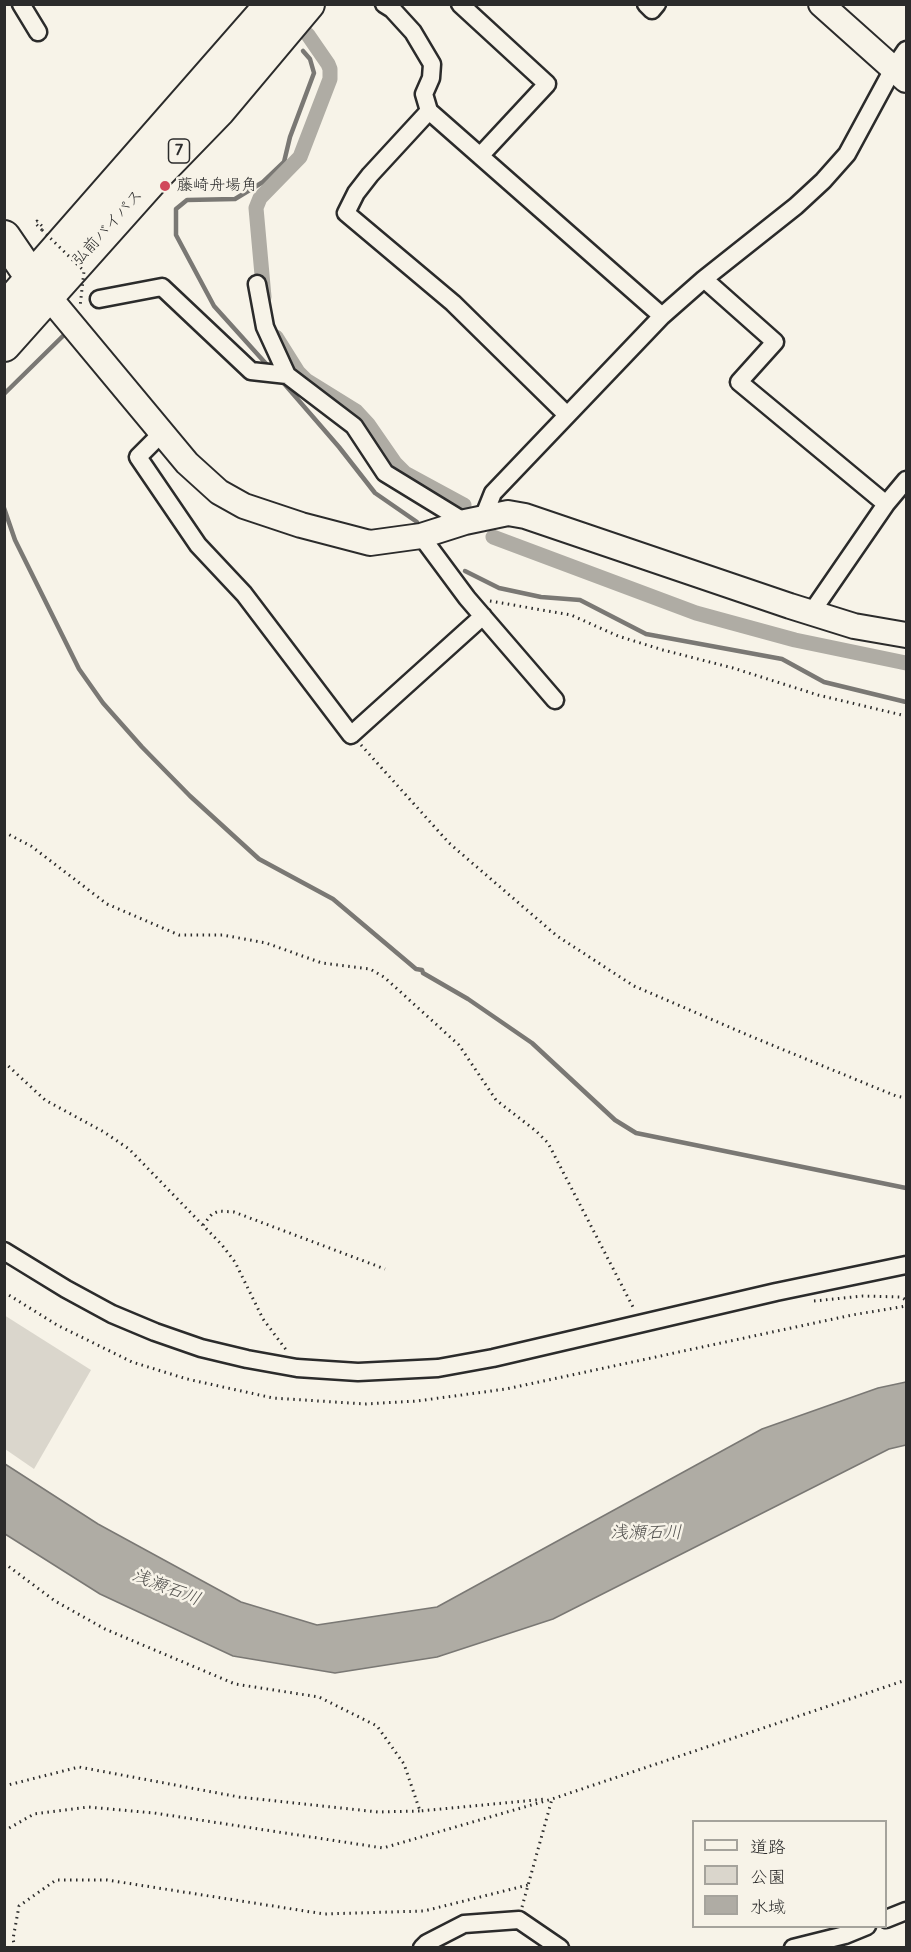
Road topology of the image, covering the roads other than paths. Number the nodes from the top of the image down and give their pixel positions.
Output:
1 (21, 4) edge
2 (272, 4) edge
3 (308, 4) edge
4 (384, 4) edge
5 (460, 4) edge
6 (646, 4) edge
7 (657, 4) edge
8 (821, 4) edge
9 (38, 32) dead end
10 (902, 66) edge
11 (429, 111) junction
12 (480, 156) junction
13 (4, 237) edge
14 (704, 279) junction
15 (257, 284) dead end
16 (40, 287) junction
17 (99, 299) dead end
18 (4, 310) edge
19 (662, 316) junction
20 (4, 345) edge
21 (287, 375) junction
22 (567, 415) junction
23 (161, 434) junction
24 (906, 480) edge
25 (886, 504) junction
26 (474, 520) junction
27 (421, 536) junction
28 (811, 613) junction
29 (483, 616) junction
30 (906, 636) edge
31 (555, 700) dead end
32 (4, 1251) edge
33 (906, 1265) edge
34 (906, 1911) edge
35 (887, 1918) edge
36 (862, 1928) edge
37 (422, 1947) edge
38 (560, 1947) edge
39 (793, 1947) edge

1 - 9 street
2 - 16 highway, 弘前バイパス / 7
3 - 16 highway, 弘前バイパス / 7
4 - 11 street
5 - 12 street
6 - 7 street
8 - 10 street
10 - 14 street
11 - 12 street
11 - 22 street
12 - 19 street
13 - 16 highway
14 - 19 street
14 - 25 street
15 - 21 street
16 - 18 highway, 弘前バイパス / 7
16 - 20 highway, 弘前バイパス / 7
16 - 23 street
17 - 21 street
19 - 22 street
21 - 26 street
22 - 26 street
23 - 27 street
23 - 29 street
24 - 25 street
25 - 28 street
26 - 27 street
26 - 28 street
27 - 29 street
28 - 30 street
29 - 31 street
32 - 33 street
34 - 35 street
36 - 39 street
37 - 38 street

